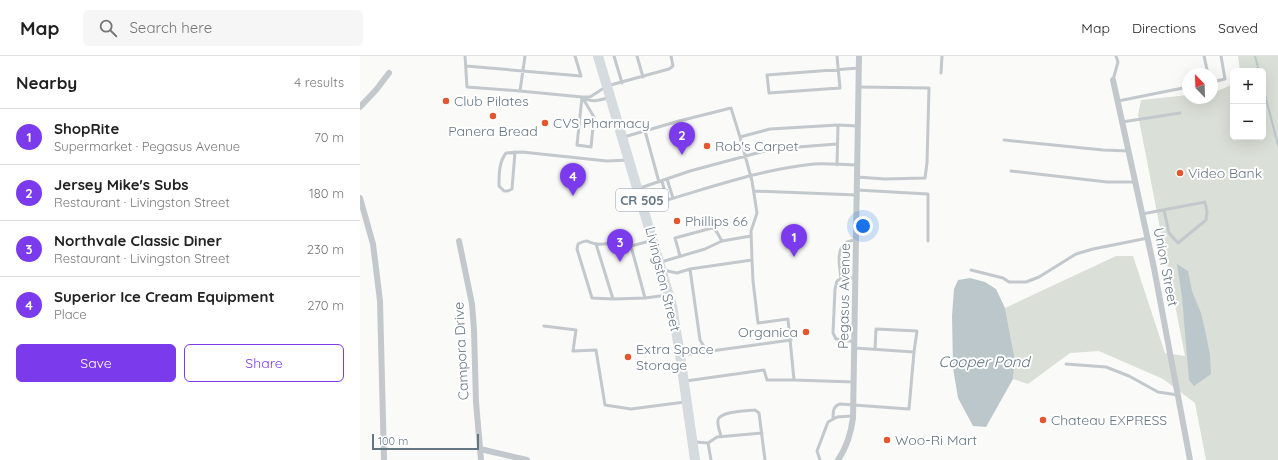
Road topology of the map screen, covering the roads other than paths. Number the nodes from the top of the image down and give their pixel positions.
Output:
1 (465, 56) edge
2 (525, 56) edge
3 (575, 56) edge
4 (599, 56) edge
5 (614, 56) edge
6 (637, 56) edge
7 (671, 56) edge
8 (837, 56) edge
9 (859, 56) edge
10 (942, 56) edge
11 (1116, 56) edge
12 (1204, 56) edge
13 (1221, 56) edge
14 (466, 66) junction
15 (859, 68) junction
16 (1207, 68) edge
17 (839, 70) junction
18 (523, 71) junction
19 (389, 73) dead end
20 (941, 73) dead end
21 (643, 77) junction
22 (1113, 80) joint
23 (1218, 81) edge
24 (622, 83) junction
25 (607, 86) junction
26 (859, 87) junction
27 (1182, 88) edge
28 (520, 91) junction
29 (582, 97) junction
30 (611, 99) junction
31 (1118, 101) junction
32 (360, 107) edge
33 (1180, 113) dead end
34 (1122, 122) junction
35 (838, 125) junction
36 (858, 126) junction
37 (645, 131) junction
38 (740, 136) junction
39 (623, 138) junction
40 (1004, 140) dead end
41 (837, 144) junction
42 (1129, 151) junction
43 (515, 152) junction
44 (745, 156) junction
45 (630, 160) junction
46 (837, 165) junction
47 (858, 165) junction
48 (1011, 171) dead end
49 (751, 175) junction
50 (857, 177) junction
51 (667, 179) junction
52 (661, 181) junction
53 (1135, 182) junction
54 (638, 188) junction
55 (754, 191) junction
56 (857, 192) junction
57 (360, 198) edge
58 (673, 198) junction
59 (1164, 210) junction
60 (1142, 214) junction
61 (751, 236) junction
62 (1148, 238) junction
63 (856, 239) junction
64 (653, 240) junction
65 (459, 241) dead end
66 (722, 241) junction
67 (928, 241) dead end
68 (596, 244) junction
69 (631, 246) junction
70 (680, 256) junction
71 (752, 260) junction
72 (661, 266) junction
73 (690, 269) junction
74 (971, 270) dead end
75 (856, 278) junction
76 (841, 279) junction
77 (669, 295) junction
78 (645, 298) junction
79 (613, 299) junction
80 (544, 326) dead end
81 (791, 340) junction
82 (855, 345) junction
83 (874, 349) junction
84 (707, 351) junction
85 (914, 352) junction
86 (680, 355) junction
87 (1066, 364) dead end
88 (794, 380) junction
89 (684, 382) junction
90 (854, 382) junction
91 (1178, 395) junction
92 (687, 402) junction
93 (854, 405) junction
94 (854, 416) junction
95 (833, 418) junction
96 (762, 433) junction
97 (721, 436) junction
98 (692, 442) junction
99 (708, 442) junction
100 (480, 449) junction
101 (384, 460) edge
102 (481, 460) edge
103 (528, 460) edge
104 (695, 460) edge
105 (711, 460) edge
106 (766, 460) edge
107 (820, 460) edge
108 (838, 460) edge
109 (1190, 460) edge

1 - 14 lane
2 - 18 lane
3 - 18 lane
4 - 25 main road, Livingston Street / CR 505
5 - 24 lane
6 - 21 lane
7 - 21 lane
8 - 17 lane
9 - 15 street, Pegasus Avenue
10 - 20 lane
11 - 22 lane
12 - 16 lane
13 - 23 lane
14 - 18 lane
14 - 28 lane
15 - 17 lane
15 - 26 street, Pegasus Avenue
17 - 17 lane
18 - 28 lane
19 - 32 street
21 - 24 lane
22 - 31 street, Union Street
24 - 25 lane
25 - 29 lane
25 - 30 main road, Livingston Street / CR 505
26 - 36 street, Pegasus Avenue
26 - 50 lane
27 - 31 lane
28 - 29 lane
29 - 29 lane
29 - 30 lane
30 - 39 main road, Livingston Street / CR 505
31 - 34 street, Union Street
33 - 34 lane
34 - 42 street, Union Street
35 - 36 lane
35 - 38 lane
35 - 41 lane
36 - 47 street, Pegasus Avenue
37 - 38 lane
37 - 39 lane
37 - 52 lane
38 - 44 lane
39 - 45 main road, Livingston Street / CR 505
40 - 42 lane
41 - 44 lane
41 - 46 lane
42 - 53 street, Union Street
43 - 43 lane
43 - 45 lane
44 - 49 lane
44 - 51 lane
45 - 54 main road, Livingston Street / CR 505
46 - 47 lane
46 - 49 lane
47 - 50 street, Pegasus Avenue
48 - 53 lane
49 - 55 lane
49 - 58 lane
50 - 56 street, Pegasus Avenue
51 - 52 lane
51 - 58 lane
52 - 54 lane
52 - 58 lane
53 - 60 street, Union Street
54 - 64 main road, Livingston Street / CR 505
55 - 56 lane
55 - 61 lane
56 - 63 street, Pegasus Avenue
56 - 67 lane
57 - 101 street
59 - 59 lane
59 - 60 lane
60 - 62 street, Union Street
61 - 66 lane
61 - 71 lane
62 - 74 lane
62 - 91 street, Union Street
63 - 75 street, Pegasus Avenue
63 - 76 lane
64 - 69 lane
64 - 72 main road, Livingston Street / CR 505
65 - 100 street, Campora Drive
66 - 70 lane
66 - 70 lane
68 - 69 lane
68 - 79 lane
68 - 79 lane
69 - 78 lane
70 - 72 lane
71 - 73 lane
71 - 81 lane
72 - 73 lane
72 - 77 main road, Livingston Street / CR 505
73 - 84 lane
75 - 76 lane
75 - 82 street, Pegasus Avenue
76 - 82 lane
77 - 78 lane
77 - 86 main road, Livingston Street / CR 505
78 - 79 lane
80 - 92 lane
81 - 84 lane
81 - 88 lane
82 - 83 lane
82 - 90 street, Pegasus Avenue
83 - 85 lane
83 - 85 lane
84 - 86 lane
85 - 93 lane
86 - 89 main road, Livingston Street / CR 505
87 - 91 lane
88 - 89 lane
88 - 90 lane
89 - 92 main road, Livingston Street / CR 505
90 - 93 street, Pegasus Avenue
91 - 109 street, Union Street
92 - 98 main road, Livingston Street / CR 505
93 - 94 street, Pegasus Avenue
93 - 95 lane
94 - 95 lane
94 - 108 street, Pegasus Avenue
95 - 107 lane
96 - 97 lane
96 - 97 lane
96 - 106 lane
97 - 99 lane
98 - 99 lane
98 - 104 main road, Livingston Street / CR 505
99 - 105 lane
100 - 102 street, Campora Drive
100 - 103 street

